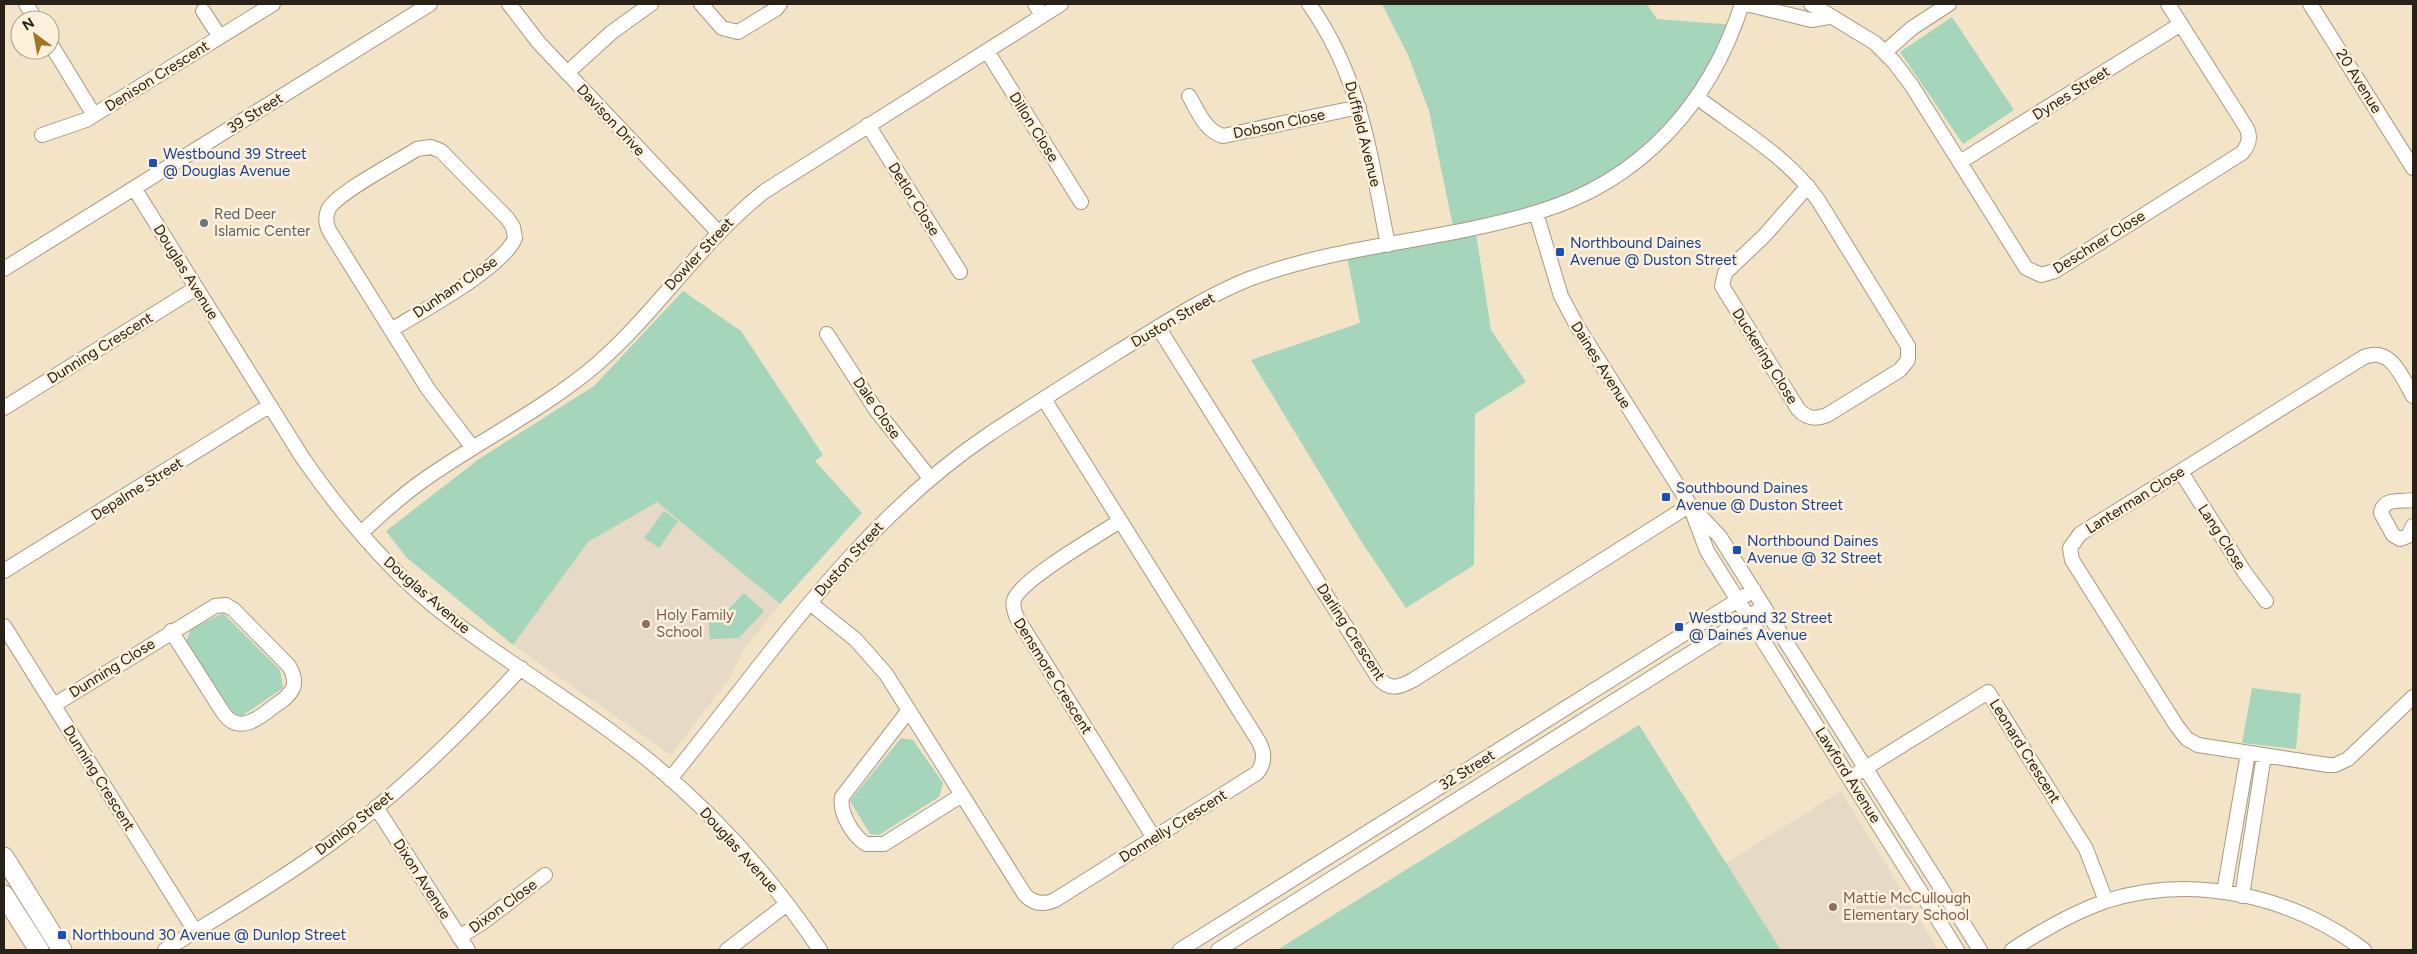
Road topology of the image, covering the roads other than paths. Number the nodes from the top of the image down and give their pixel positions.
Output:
1 (273, 4) edge
2 (430, 4) edge
3 (509, 4) edge
4 (651, 4) edge
5 (701, 4) edge
6 (780, 4) edge
7 (1061, 4) edge
8 (1309, 4) edge
9 (1744, 4) edge
10 (1811, 4) edge
11 (1949, 4) edge
12 (2168, 4) edge
13 (2310, 4) edge
14 (1039, 10) edge
15 (203, 11) dead end
16 (1829, 17) junction
17 (2181, 24) junction
18 (220, 37) junction
19 (987, 51) junction
20 (1885, 52) junction
21 (60, 60) edge
22 (567, 73) junction
23 (1189, 96) dead end
24 (1698, 98) junction
25 (1359, 106) junction
26 (94, 115) junction
27 (868, 125) junction
28 (42, 135) dead end
29 (1960, 162) junction
30 (2410, 164) edge
31 (1808, 186) junction
32 (134, 188) junction
33 (1081, 202) dead end
34 (1536, 213) junction
35 (718, 232) junction
36 (1388, 244) junction
37 (4, 270) edge
38 (960, 272) dead end
39 (196, 288) junction
40 (1158, 327) junction
41 (391, 330) junction
42 (827, 334) dead end
43 (2413, 396) edge
44 (1044, 399) junction
45 (270, 406) junction
46 (4, 408) edge
47 (473, 448) junction
48 (2181, 472) junction
49 (930, 478) junction
50 (2413, 500) edge
51 (1690, 505) junction
52 (1120, 521) junction
53 (2413, 526) edge
54 (360, 533) junction
55 (4, 571) edge
56 (1754, 590) junction
57 (1738, 600) junction
58 (2266, 601) dead end
59 (810, 603) junction
60 (1764, 607) junction
61 (1748, 617) junction
62 (4, 626) edge
63 (171, 632) junction
64 (521, 668) junction
65 (2413, 697) edge
66 (54, 705) junction
67 (910, 710) junction
68 (2248, 753) junction
69 (2264, 755) junction
70 (1866, 768) junction
71 (1850, 778) junction
72 (670, 779) junction
73 (962, 795) junction
74 (376, 807) junction
75 (1154, 838) junction
76 (4, 857) edge
77 (545, 875) dead end
78 (2224, 892) junction
79 (4, 894) edge
80 (2242, 896) junction
81 (2106, 901) junction
82 (787, 904) junction
83 (195, 931) junction
84 (460, 937) junction
85 (39, 950) edge
86 (62, 950) edge
87 (164, 950) edge
88 (468, 950) edge
89 (727, 950) edge
90 (820, 950) edge
91 (1180, 950) edge
92 (1218, 950) edge
93 (1957, 950) edge
94 (1980, 950) edge
95 (2012, 950) edge
96 (2364, 950) edge

1 - 18 street, Denison Crescent
2 - 32 street, 39 Street
3 - 22 street, Davison Drive
4 - 22 street
5 - 6 street
7 - 14 street, Dowler Street
8 - 25 street, Duffield Avenue
9 - 16 street, Deschner Close
9 - 24 street, Duston Street
10 - 16 street, Deschner Close
11 - 20 street
12 - 17 street, Deschner Close
13 - 30 street, 20 Avenue
14 - 19 street, Dowler Street
15 - 18 street, Denison Crescent
16 - 20 street, Deschner Close
17 - 29 street, Dynes Street
17 - 29 street, Deschner Close
18 - 26 street, Denison Crescent
19 - 27 street, Dowler Street
19 - 33 street, Dillon Close
20 - 29 street, Deschner Close
21 - 26 street, Denison Crescent
22 - 35 street, Davison Drive
23 - 25 street, Dobson Close
24 - 31 street, Duckering Close
24 - 34 street, Duston Street
25 - 36 street, Duffield Avenue
26 - 28 street, Denison Crescent
27 - 35 street, Dowler Street
27 - 38 street, Detlor Close
31 - 31 street, Duckering Close
32 - 37 street, 39 Street
32 - 39 street, Douglas Avenue
34 - 36 street, Duston Street
34 - 51 street, Daines Avenue
35 - 47 street, Dowler Street
36 - 40 street, Duston Street
39 - 45 street, Douglas Avenue
39 - 46 street, Dunning Crescent
40 - 44 street, Duston Street
40 - 51 street, Darling Crescent
41 - 41 street, Dunham Close
41 - 47 street, Dunham Close
42 - 49 street, Dale Close
43 - 48 street, Lanterman Close
44 - 49 street, Duston Street
44 - 52 street, Donnelly Crescent
45 - 54 street, Douglas Avenue
45 - 55 street, Depalme Street
47 - 54 street, Dowler Street
48 - 58 street, Lang Close
48 - 68 street, Lanterman Close
49 - 59 street, Duston Street
50 - 53 street
51 - 56 street, Daines Avenue
51 - 57 street, Daines Avenue
52 - 75 street, Densmore Crescent
52 - 75 street, Donnelly Crescent
54 - 64 street, Douglas Avenue
56 - 57 street, 32 Street
56 - 60 street, Daines Avenue
57 - 61 street, Lawford Avenue
57 - 91 street, 32 Street
59 - 67 street, Donnelly Crescent
59 - 72 street, Duston Street
60 - 61 street, 32 Street
60 - 70 street, Lawford Avenue
61 - 71 street, Lawford Avenue
61 - 92 street, 32 Street
62 - 66 street, Dunning Crescent
63 - 63 street, Dunning Close
63 - 66 street, Dunning Close
64 - 72 street, Douglas Avenue
64 - 74 street, Dunlop Street
65 - 69 street, Lanterman Close
66 - 83 street, Dunning Crescent
67 - 73 street, Donnelly Crescent
67 - 73 street
68 - 69 street, Lanterman Close
68 - 78 street
69 - 80 street
70 - 71 street, Leonard Crescent
70 - 81 street, Leonard Crescent
70 - 94 street, Lawford Avenue
71 - 93 street, Lawford Avenue
72 - 82 street, Douglas Avenue
73 - 75 street, Donnelly Crescent
74 - 83 street, Dunlop Street
74 - 84 street, Dixon Avenue
76 - 86 main road
77 - 84 street, Dixon Close
78 - 80 street
78 - 81 street
79 - 85 main road
80 - 96 street
81 - 95 street
82 - 89 street
82 - 90 street, Douglas Avenue
83 - 87 street, Dunlop Street
84 - 88 street, Dixon Avenue

